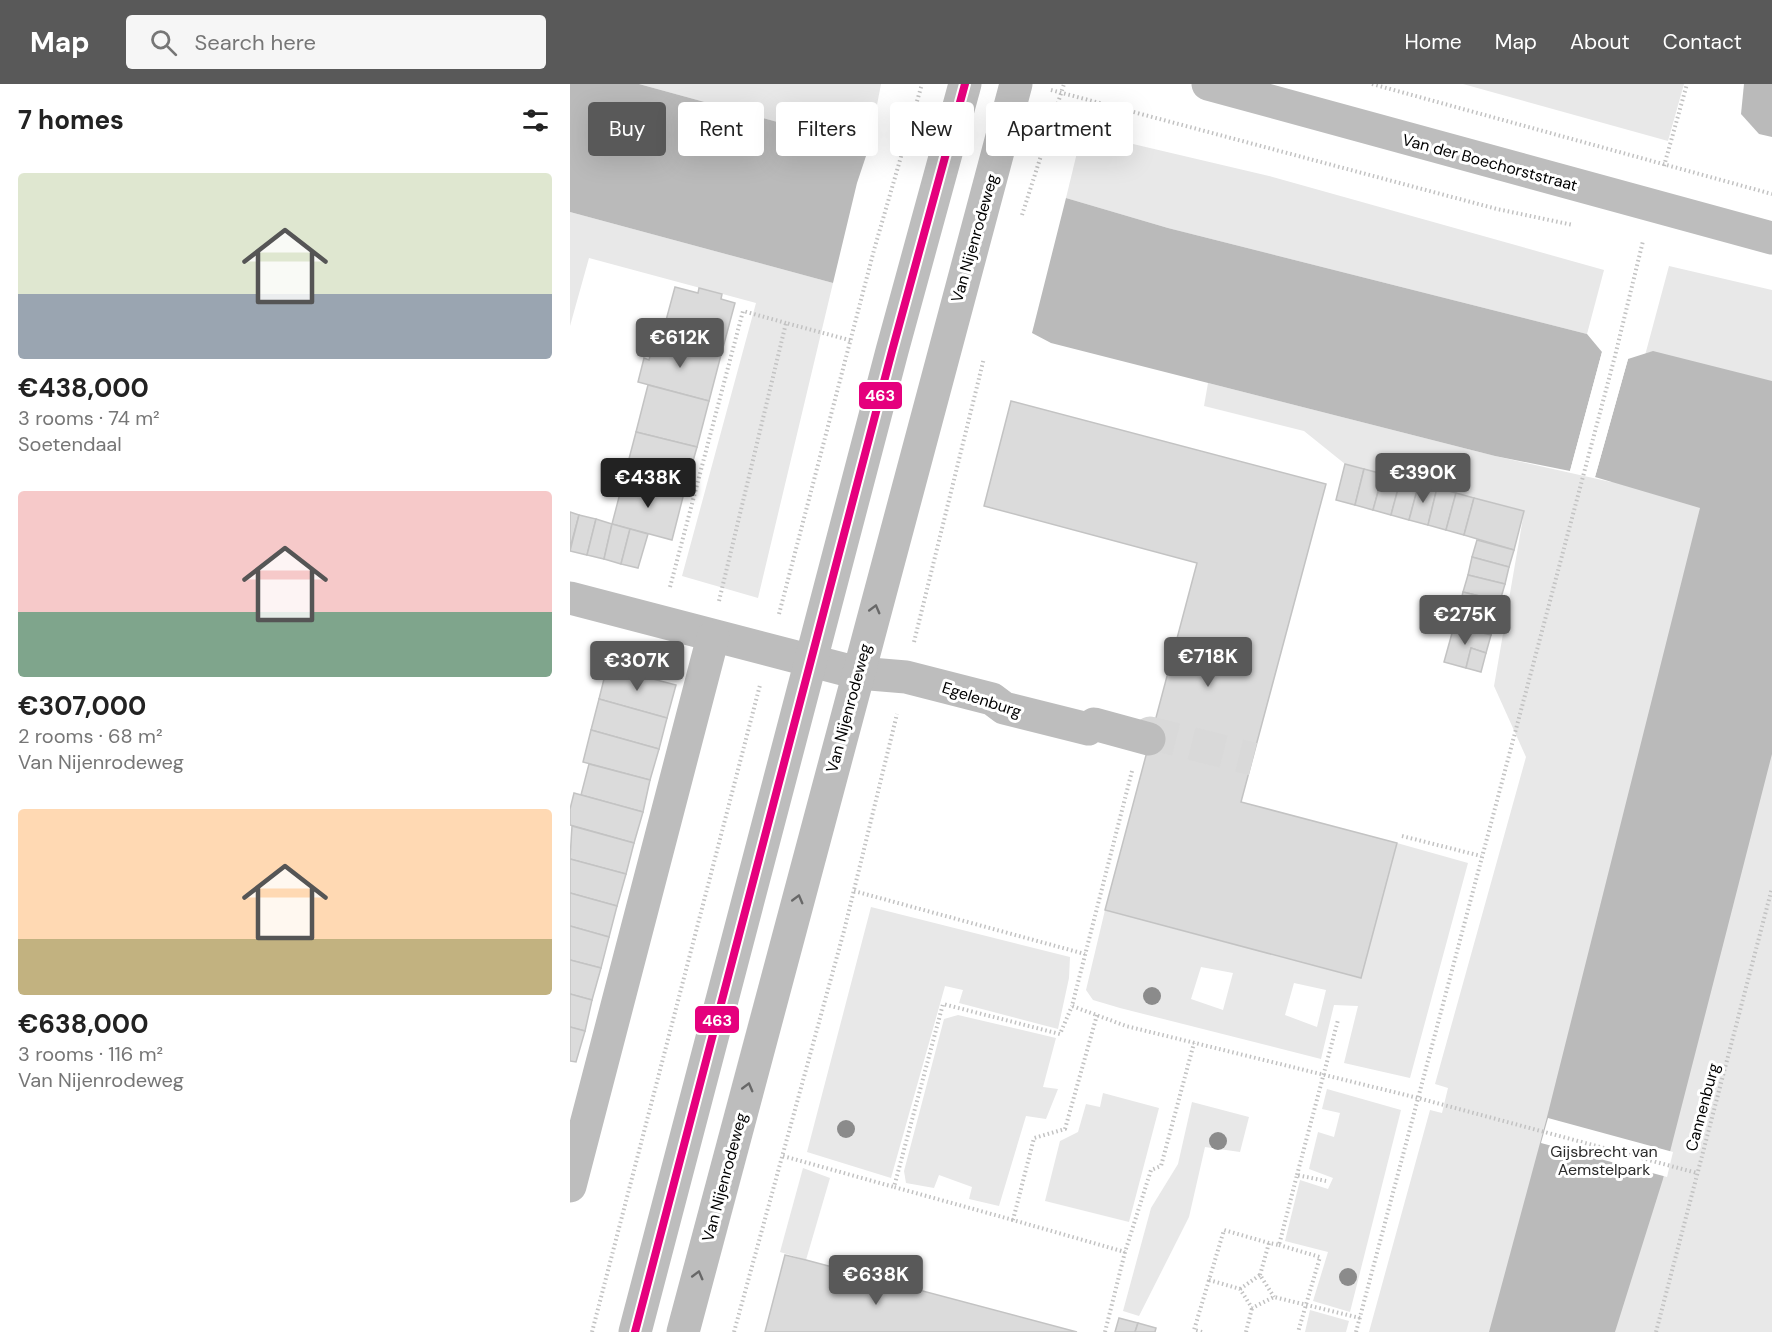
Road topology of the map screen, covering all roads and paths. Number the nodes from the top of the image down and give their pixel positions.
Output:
1 (922, 84) edge
2 (964, 84) edge
3 (1064, 84) edge
4 (1208, 84) edge
5 (1372, 84) edge
6 (1688, 84) edge
7 (1030, 86) edge
8 (1062, 93) junction
9 (1664, 166) junction
10 (1772, 194) edge
11 (1019, 225) dead end
12 (1576, 226) dead end
13 (1632, 237) dead end
14 (1772, 238) edge
15 (1643, 240) junction
16 (1654, 243) dead end
17 (786, 323) junction
18 (851, 341) junction
19 (892, 351) junction
20 (985, 354) dead end
21 (570, 598) edge
22 (661, 623) junction
23 (712, 637) junction
24 (769, 650) junction
25 (812, 661) junction
26 (858, 673) junction
27 (906, 677) junction
28 (1145, 738) joint
29 (1402, 836) dead end
30 (1481, 856) junction
31 (1772, 888) edge
32 (854, 891) junction
33 (1085, 954) junction
34 (1072, 1006) junction
35 (1097, 1015) junction
36 (1338, 1020) dead end
37 (1194, 1043) junction
38 (1323, 1074) junction
39 (1418, 1098) junction
40 (783, 1156) junction
41 (1697, 1173) junction
42 (1297, 1175) junction
43 (1326, 1181) dead end
44 (570, 1186) edge
45 (894, 1187) junction
46 (1013, 1220) junction
47 (1269, 1243) junction
48 (1279, 1245) junction
49 (1125, 1252) junction
50 (1260, 1275) junction
51 (1209, 1280) junction
52 (1240, 1289) junction
53 (1274, 1296) junction
54 (1306, 1305) junction
55 (1252, 1308) junction
56 (1360, 1318) junction
57 (592, 1332) edge
58 (635, 1332) edge
59 (683, 1332) edge
60 (734, 1332) edge
61 (1105, 1332) edge
62 (1202, 1332) edge
63 (1246, 1332) edge
64 (1298, 1332) edge
65 (1356, 1332) edge
66 (1656, 1332) edge

1 - 18 path
2 - 19 street
3 - 8 path
4 - 14 street, Van der Boechorststraat
5 - 9 path
6 - 9 path
7 - 8 path
26 -> 7 street, Van Nijenrodeweg
8 - 11 path
8 - 12 path
9 - 10 path
13 - 15 path
15 - 16 path
15 - 30 path
17 - 18 path
17 - 22 path
17 - 23 path
18 - 19 path
18 - 24 path
19 - 25 street
20 - 27 path
21 - 22 street, Egelenburg
22 - 23 street, Egelenburg
23 - 24 street, Egelenburg
23 - 44 street
24 - 25 street, Egelenburg
24 - 57 path
25 - 26 street, Egelenburg
25 - 58 street
26 - 27 street, Egelenburg
59 -> 26 street, Van Nijenrodeweg
27 - 28 street, Egelenburg
27 - 32 path
28 - 33 path
29 - 30 path
30 - 39 path
31 - 41 path, Cannenburg
32 - 33 path
32 - 40 path
33 - 34 path
34 - 35 path
34 - 45 path
35 - 37 path
35 - 46 path
36 - 38 path
37 - 38 path
37 - 49 path
38 - 39 path
38 - 42 path
39 - 41 path
39 - 56 path
40 - 45 path
40 - 60 path
41 - 66 path, Cannenburg
42 - 43 path
42 - 48 path
45 - 46 path
46 - 49 path
47 - 48 path
47 - 50 path
47 - 51 path
48 - 54 path
49 - 61 path
50 - 52 path
50 - 53 path
51 - 52 path
51 - 62 path
52 - 55 path
53 - 54 path
53 - 55 path
54 - 56 path
54 - 64 path
55 - 63 path
56 - 65 path

